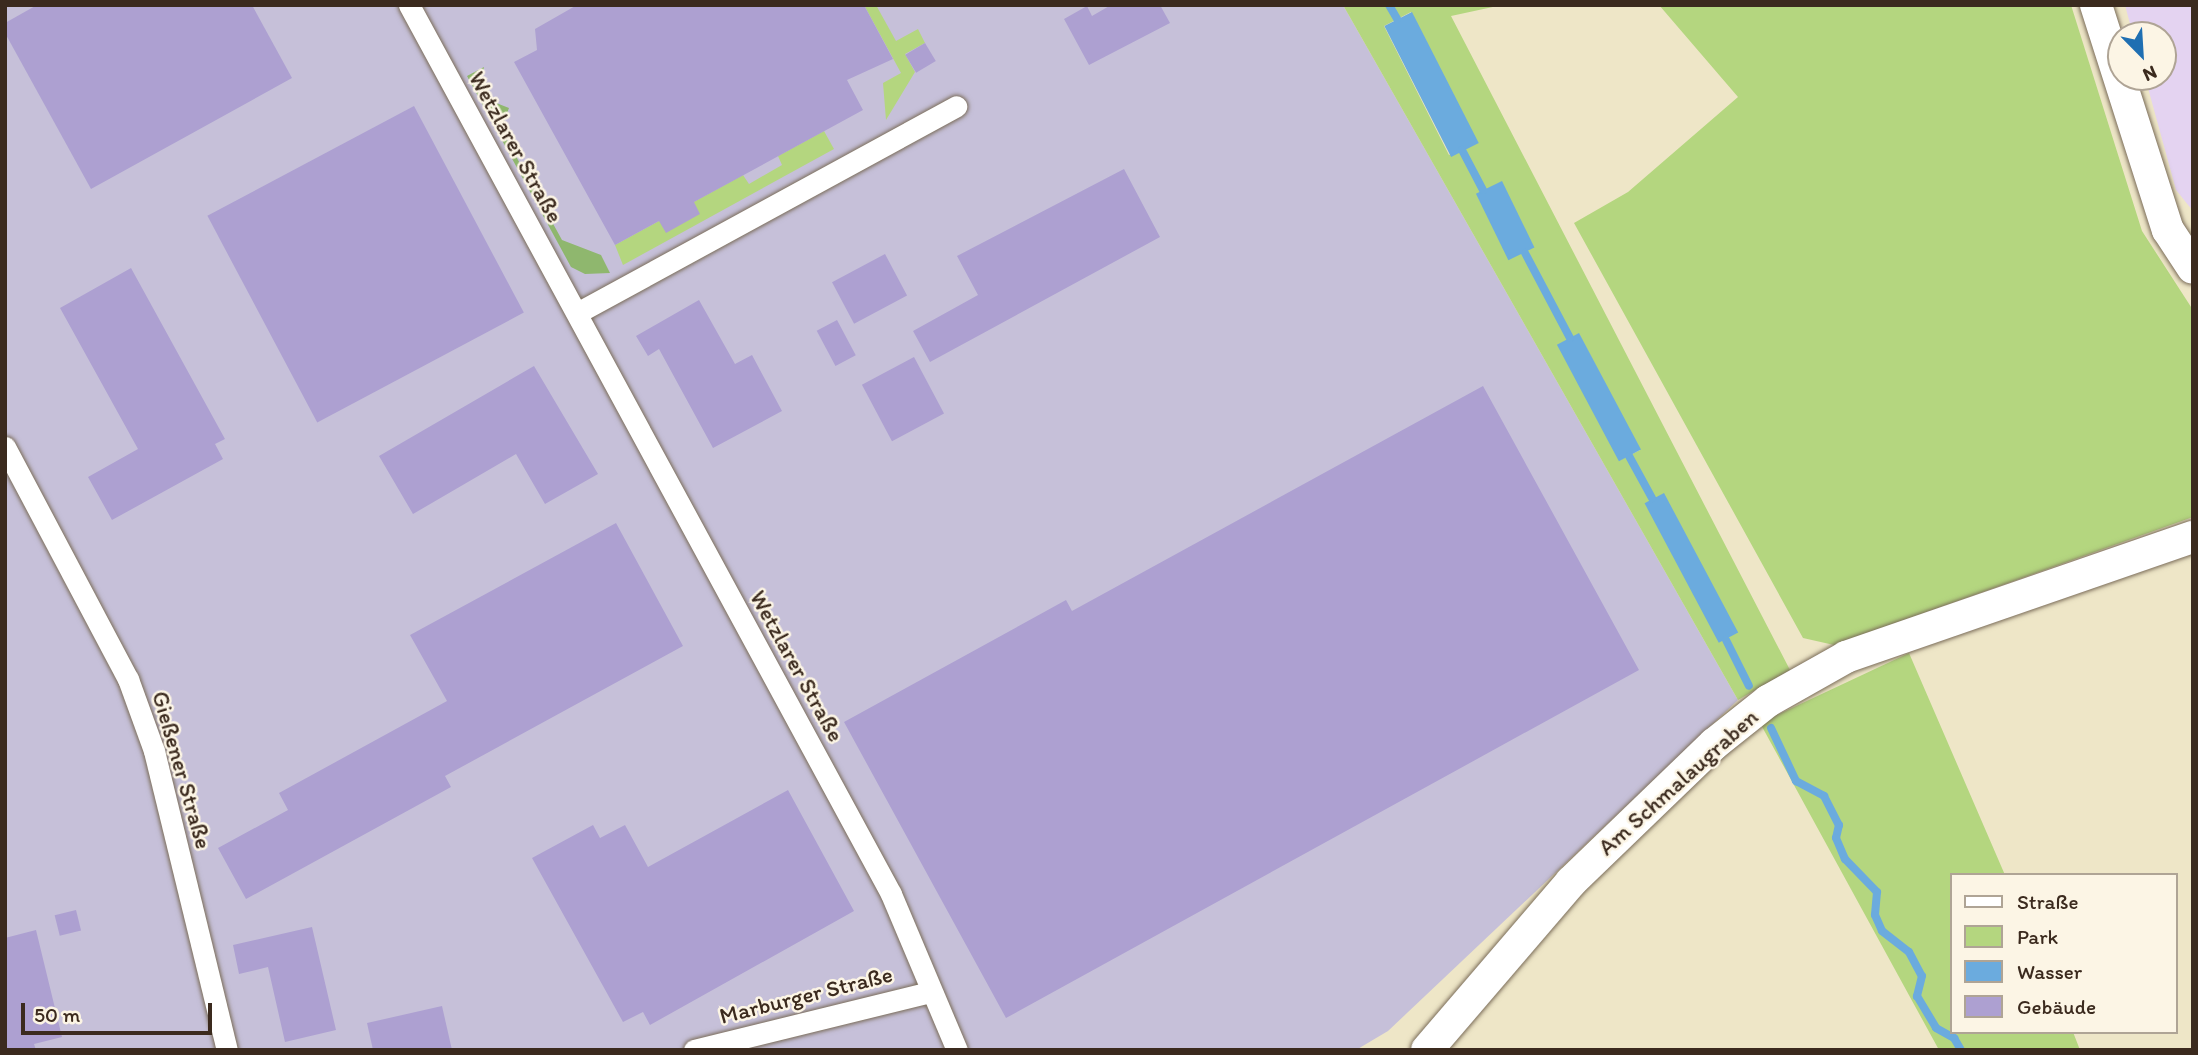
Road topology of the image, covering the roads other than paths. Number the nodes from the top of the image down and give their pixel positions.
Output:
1 (409, 5) edge
2 (2096, 5) edge
3 (956, 106) dead end
4 (2193, 268) edge
5 (577, 313) junction
6 (5, 447) edge
7 (2193, 537) edge
8 (931, 992) junction
9 (227, 1050) edge
10 (694, 1050) edge
11 (957, 1050) edge
12 (1427, 1050) edge

1 - 5 street, Wetzlarer Straße
2 - 4 main road
3 - 5 street
5 - 8 street, Wetzlarer Straße
6 - 9 street, Gießener Straße
7 - 12 main road, Am Schmalaugraben
8 - 10 street, Marburger Straße
8 - 11 street, Wetzlarer Straße

